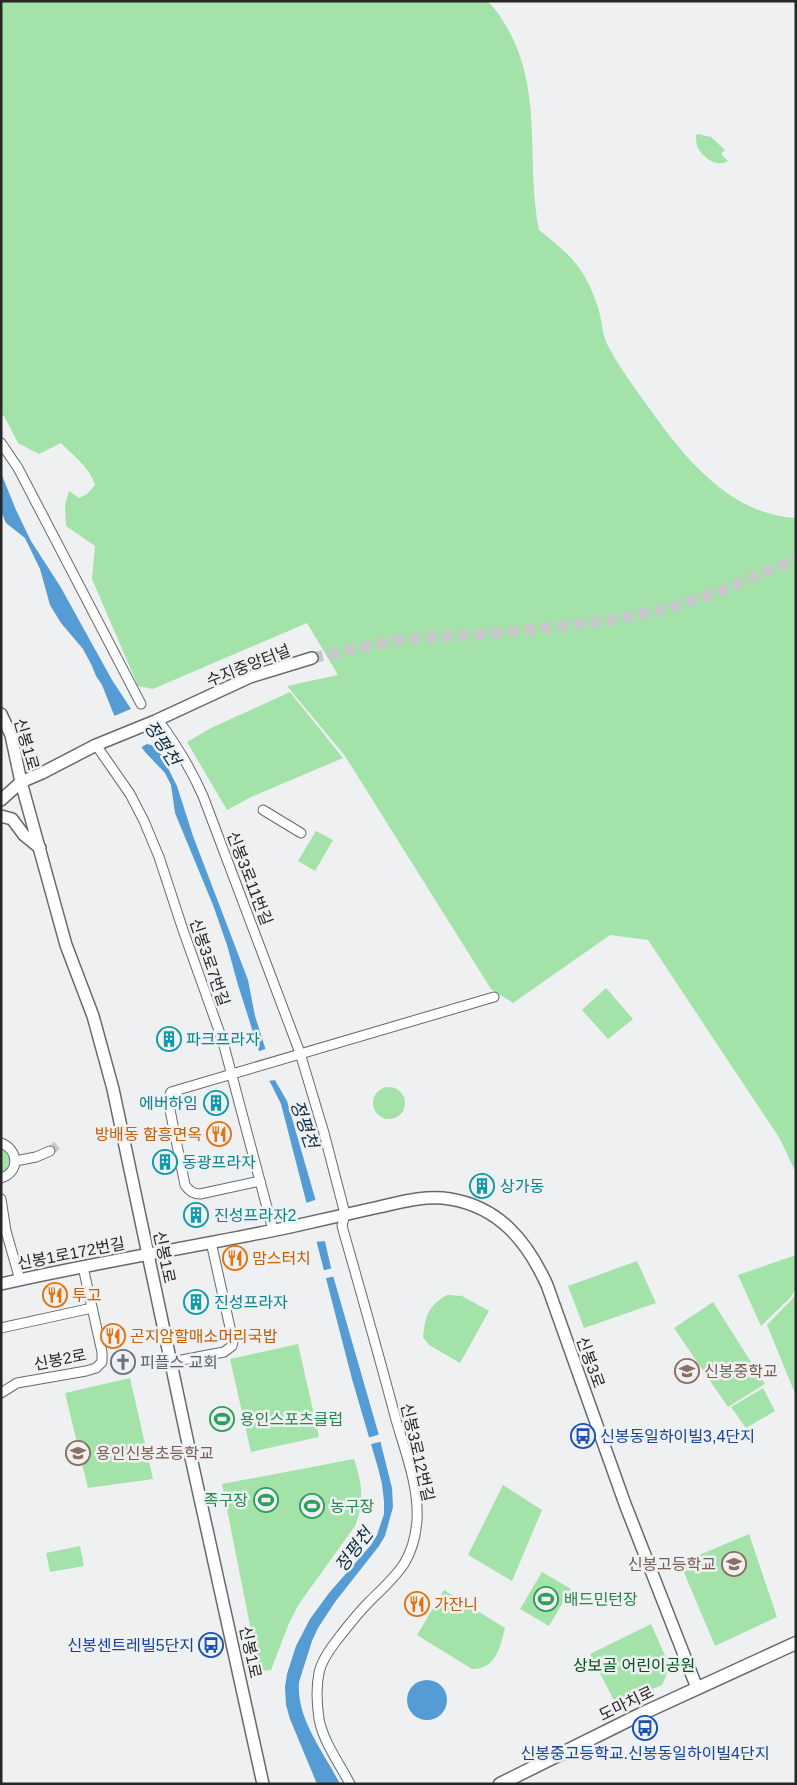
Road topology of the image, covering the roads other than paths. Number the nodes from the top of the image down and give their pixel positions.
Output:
1 (1, 443) edge
2 (312, 658) tunnel mouth
3 (142, 704) dead end
4 (1, 714) edge
5 (155, 721) junction
6 (96, 745) junction
7 (21, 782) junction
8 (1, 800) edge
9 (263, 810) dead end
10 (1, 816) edge
11 (301, 833) dead end
12 (40, 848) junction
13 (494, 997) dead end
14 (300, 1053) junction
15 (232, 1076) junction
16 (1, 1143) edge
17 (50, 1151) tunnel mouth
18 (15, 1161) junction
19 (1, 1178) edge
20 (260, 1181) junction
21 (1, 1199) edge
22 (345, 1214) junction
23 (273, 1230) junction
24 (211, 1242) junction
25 (148, 1255) junction
26 (83, 1267) junction
27 (20, 1280) junction
28 (1, 1284) edge
29 (92, 1308) junction
30 (1, 1328) edge
31 (171, 1362) junction
32 (1, 1394) edge
33 (796, 1643) edge
34 (697, 1688) junction
35 (263, 1784) edge
36 (350, 1784) edge
37 (500, 1784) edge

1 - 3 street
2 - 5 street, 수지중앙터널
4 - 7 street, 신봉1로
5 - 6 street, 수지중앙터널
5 - 14 street, 신봉3로11번길
6 - 7 street, 수지중앙터널
6 - 15 street, 신봉3로7번길
7 - 8 street, 수지중앙터널
7 - 12 street, 신봉1로
9 - 11 street
10 - 12 street
12 - 25 street, 신봉1로
13 - 14 street
14 - 15 street
14 - 22 street, 신봉3로11번길
15 - 20 street, 신봉3로7번길
15 - 20 street
16 - 18 street
17 - 18 street
18 - 19 street
20 - 23 street, 신봉3로7번길
21 - 27 street
22 - 23 street, 신봉3로
22 - 34 street, 신봉3로
22 - 36 street, 신봉3로12번길
23 - 24 street
24 - 25 street
24 - 31 street
25 - 26 street, 신봉1로172번길
25 - 31 street, 신봉1로
26 - 27 street, 신봉1로172번길
26 - 29 street, 신봉2로
27 - 28 street, 신봉1로172번길
29 - 30 street
29 - 32 street, 신봉2로
31 - 35 street, 신봉1로
33 - 34 main road, 도마치로
34 - 37 main road, 도마치로

